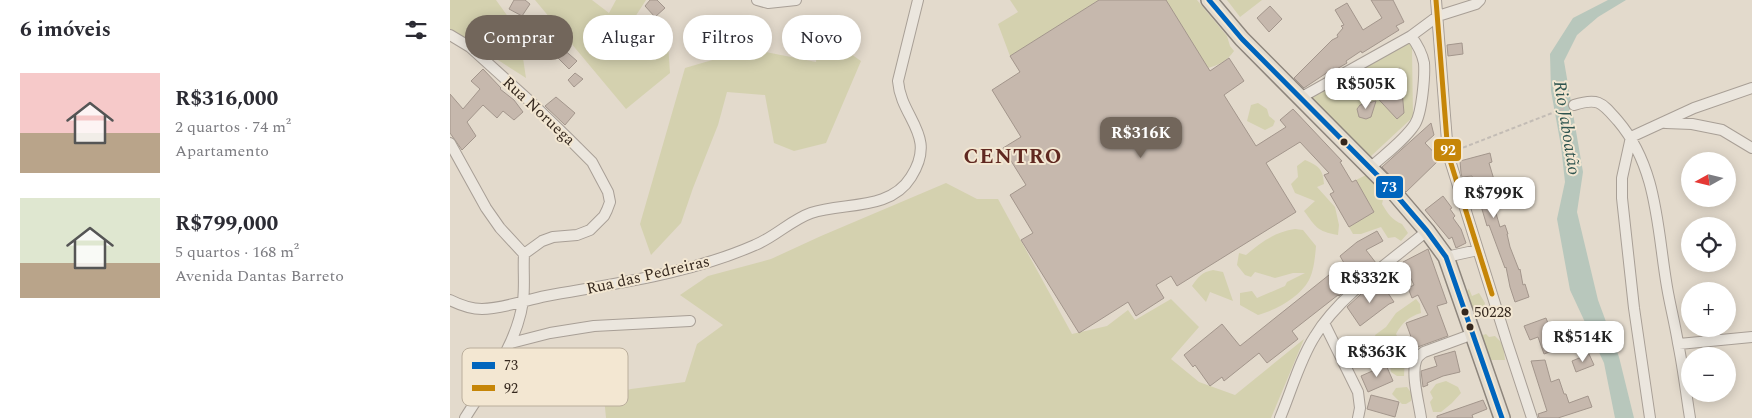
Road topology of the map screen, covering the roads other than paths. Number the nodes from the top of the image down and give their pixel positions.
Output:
1 (757, 0) edge
2 (796, 0) edge
3 (918, 0) edge
4 (1209, 0) edge
5 (1436, 0) edge
6 (1480, 0) edge
7 (1438, 16) junction
8 (450, 35) edge
9 (1411, 36) junction
10 (1752, 88) edge
11 (1300, 98) junction
12 (1574, 105) road end
13 (1664, 122) junction
14 (1631, 138) junction
15 (450, 143) edge
16 (1752, 148) edge
17 (1371, 167) junction
18 (1428, 231) junction
19 (1478, 250) junction
20 (524, 254) junction
21 (1446, 257) junction
22 (450, 300) edge
23 (523, 300) junction
24 (690, 321) dead end
25 (1324, 323) junction
26 (1473, 334) junction
27 (1752, 337) edge
28 (511, 343) junction
29 (1679, 344) junction
30 (508, 348) edge
31 (472, 406) edge
32 (464, 418) edge
33 (1280, 418) edge
34 (1358, 418) edge
35 (1421, 418) edge
36 (1502, 418) edge
37 (1532, 418) edge
38 (1650, 418) edge
39 (1690, 418) edge

1 - 2 street
3 - 23 street, Rua das Pedreiras
4 - 11 main road
5 - 7 street
6 - 7 street
7 - 9 street
7 - 19 street
8 - 20 street, Rua Noruega
9 - 11 street
9 - 17 street
10 - 13 street
11 - 17 main road
12 - 14 street
13 - 14 street
13 - 16 street
14 - 29 street
14 - 38 street
15 - 20 street
17 - 18 main road
18 - 21 main road
18 - 25 street
19 - 21 street
19 - 37 street
20 - 23 street
21 - 26 main road
22 - 23 street, Rua das Pedreiras
23 - 28 street
24 - 28 street
25 - 33 street
25 - 34 street
26 - 35 street
26 - 36 main road
27 - 29 street
28 - 30 street
29 - 39 street
31 - 32 street

